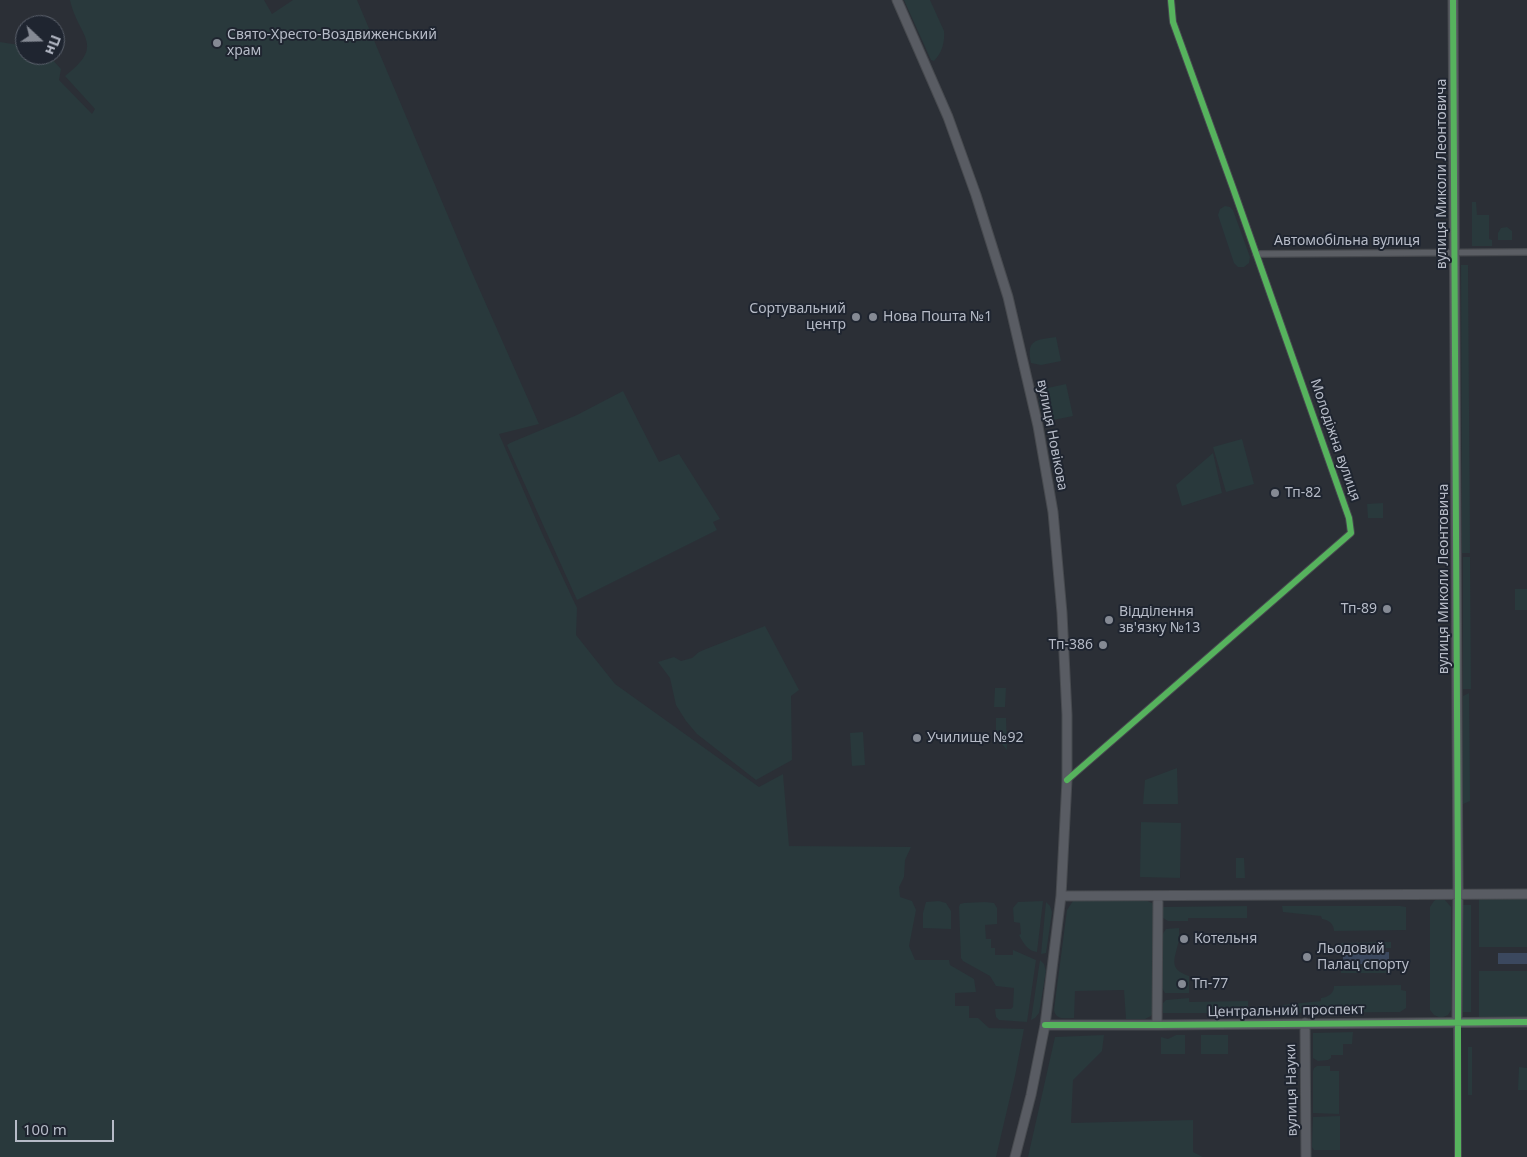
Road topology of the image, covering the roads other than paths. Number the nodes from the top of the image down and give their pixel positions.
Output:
1 (897, 0) edge
2 (1171, 0) edge
3 (1453, 0) edge
4 (1527, 252) edge
5 (1455, 253) junction
6 (1256, 254) junction
7 (1067, 780) junction
8 (1458, 894) junction
9 (1527, 894) edge
10 (1061, 896) junction
11 (1158, 896) junction
12 (1457, 1022) junction
13 (1527, 1022) edge
14 (1305, 1023) junction
15 (1045, 1025) junction
16 (1157, 1025) junction
17 (1015, 1157) edge
18 (1306, 1157) edge
19 (1458, 1157) edge

1 - 7 street, вулиця Новікова
2 - 6 street, Молодіжна вулиця
3 - 5 street, вулиця Миколи Леонтовича
4 - 5 street, Автомобільна вулиця
5 - 6 street, Автомобільна вулиця
5 - 8 street, вулиця Миколи Леонтовича
6 - 7 street, Молодіжна вулиця
7 - 10 street, вулиця Новікова
8 - 9 street
8 - 11 street
8 - 12 street, вулиця Миколи Леонтовича
10 - 11 street
10 - 15 street, вулиця Новікова
11 - 16 street
12 - 13 street, Центральний проспект
12 - 14 street, Центральний проспект
12 - 19 street, вулиця Миколи Леонтовича
14 - 16 street, Центральний проспект
14 - 18 street, вулиця Науки
15 - 16 street, Центральний проспект
15 - 17 street

